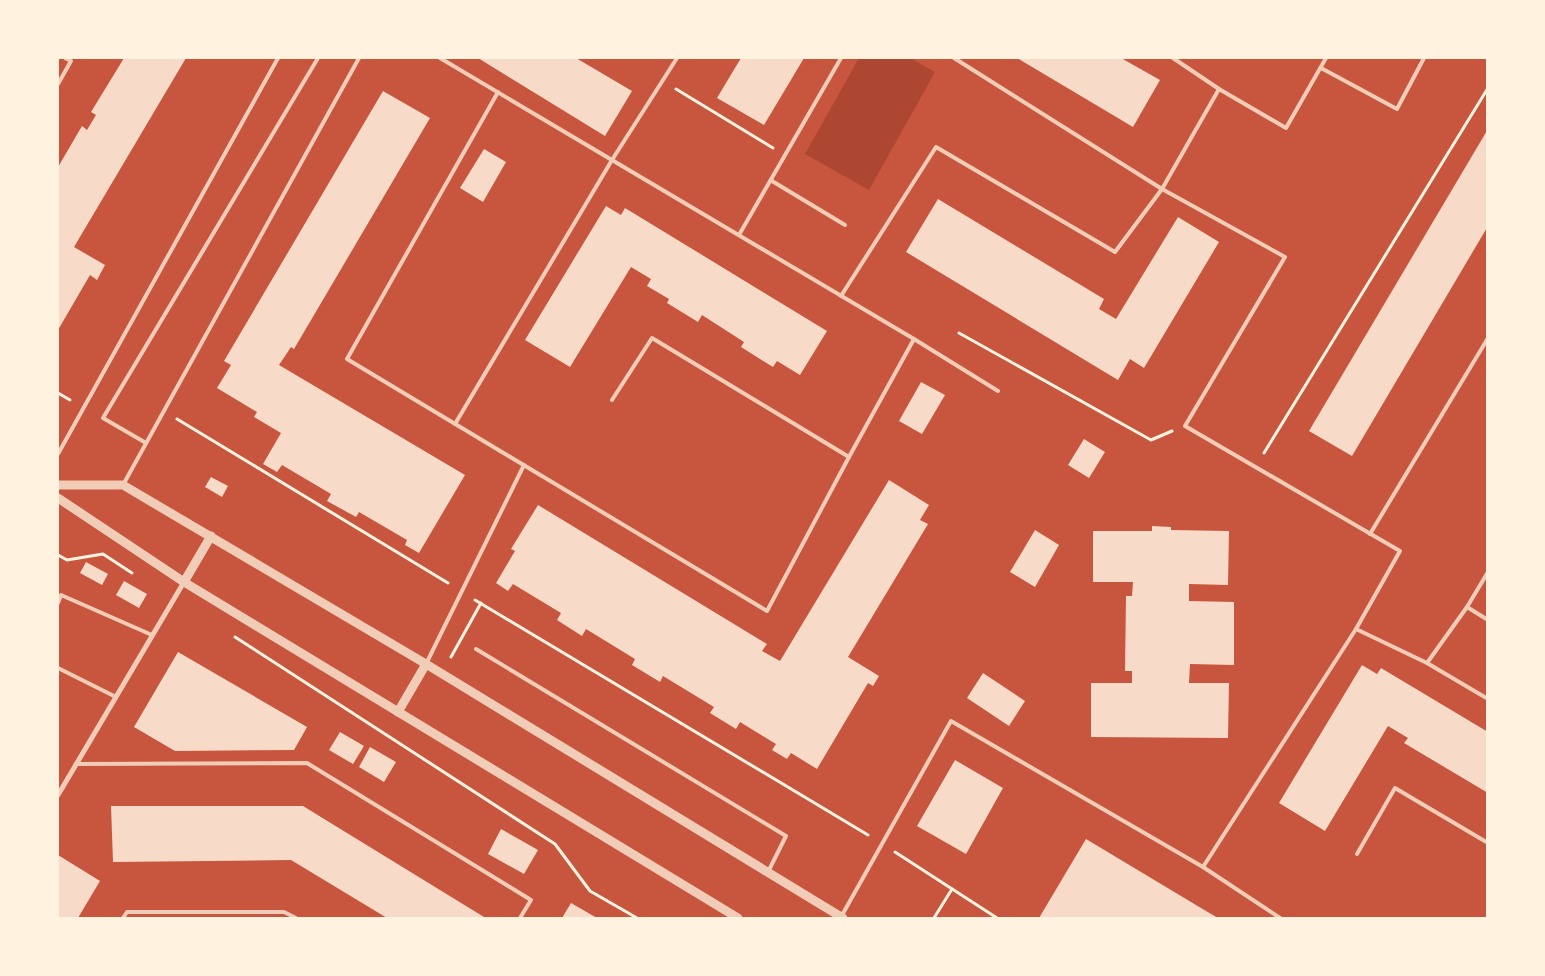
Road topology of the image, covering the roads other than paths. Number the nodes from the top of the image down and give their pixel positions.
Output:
1 (66, 58) edge
2 (278, 58) edge
3 (318, 58) edge
4 (360, 58) edge
5 (440, 58) edge
6 (677, 58) edge
7 (842, 58) edge
8 (957, 58) edge
9 (1173, 58) edge
10 (1326, 58) edge
11 (1424, 58) edge
12 (1320, 68) junction
13 (58, 84) edge
14 (1219, 88) junction
15 (498, 92) junction
16 (612, 160) junction
17 (772, 181) junction
18 (1162, 189) junction
19 (845, 225) dead end
20 (740, 235) junction
21 (841, 296) junction
22 (1488, 338) edge
23 (914, 339) junction
24 (998, 391) dead end
25 (612, 400) dead end
26 (455, 424) junction
27 (146, 443) junction
28 (58, 454) edge
29 (849, 457) junction
30 (524, 466) junction
31 (123, 485) junction
32 (58, 486) edge
33 (58, 498) edge
34 (1370, 534) junction
35 (211, 536) junction
36 (1488, 572) edge
37 (184, 582) junction
38 (58, 603) edge
39 (1467, 607) junction
40 (1488, 620) edge
41 (1356, 629) junction
42 (152, 635) junction
43 (476, 649) dead end
44 (1427, 663) junction
45 (426, 664) junction
46 (58, 668) edge
47 (116, 697) junction
48 (1488, 699) edge
49 (398, 712) junction
50 (76, 764) junction
51 (58, 795) edge
52 (1488, 843) edge
53 (1357, 854) dead end
54 (1203, 866) junction
55 (768, 872) junction
56 (123, 918) edge
57 (296, 918) edge
58 (520, 918) edge
59 (738, 918) edge
60 (842, 918) edge
61 (1280, 918) edge

1 - 13 lane
2 - 28 lane
3 - 27 lane
4 - 27 lane
5 - 15 lane
6 - 16 lane
7 - 17 lane
8 - 18 lane
9 - 14 lane
10 - 12 lane
11 - 12 lane
12 - 14 lane
14 - 18 lane
15 - 16 lane
15 - 26 lane
16 - 20 lane
16 - 26 lane
17 - 19 lane
17 - 20 lane
18 - 21 lane
18 - 34 lane
20 - 21 lane
21 - 23 lane
22 - 34 lane
23 - 24 lane
23 - 29 lane
25 - 29 lane
26 - 30 lane
27 - 31 lane
29 - 30 lane
30 - 45 lane
31 - 32 street
31 - 35 street
33 - 37 street
34 - 41 lane
35 - 37 street
35 - 45 street
36 - 39 lane
37 - 42 street
37 - 49 street
38 - 42 lane
39 - 40 lane
39 - 44 lane
41 - 44 lane
41 - 54 lane
42 - 47 street
43 - 55 lane
44 - 48 lane
45 - 49 street
45 - 55 street
46 - 47 lane
47 - 50 street
49 - 59 street
50 - 51 street
50 - 58 lane
52 - 53 lane
54 - 60 lane
54 - 61 lane
55 - 60 street
56 - 57 lane

